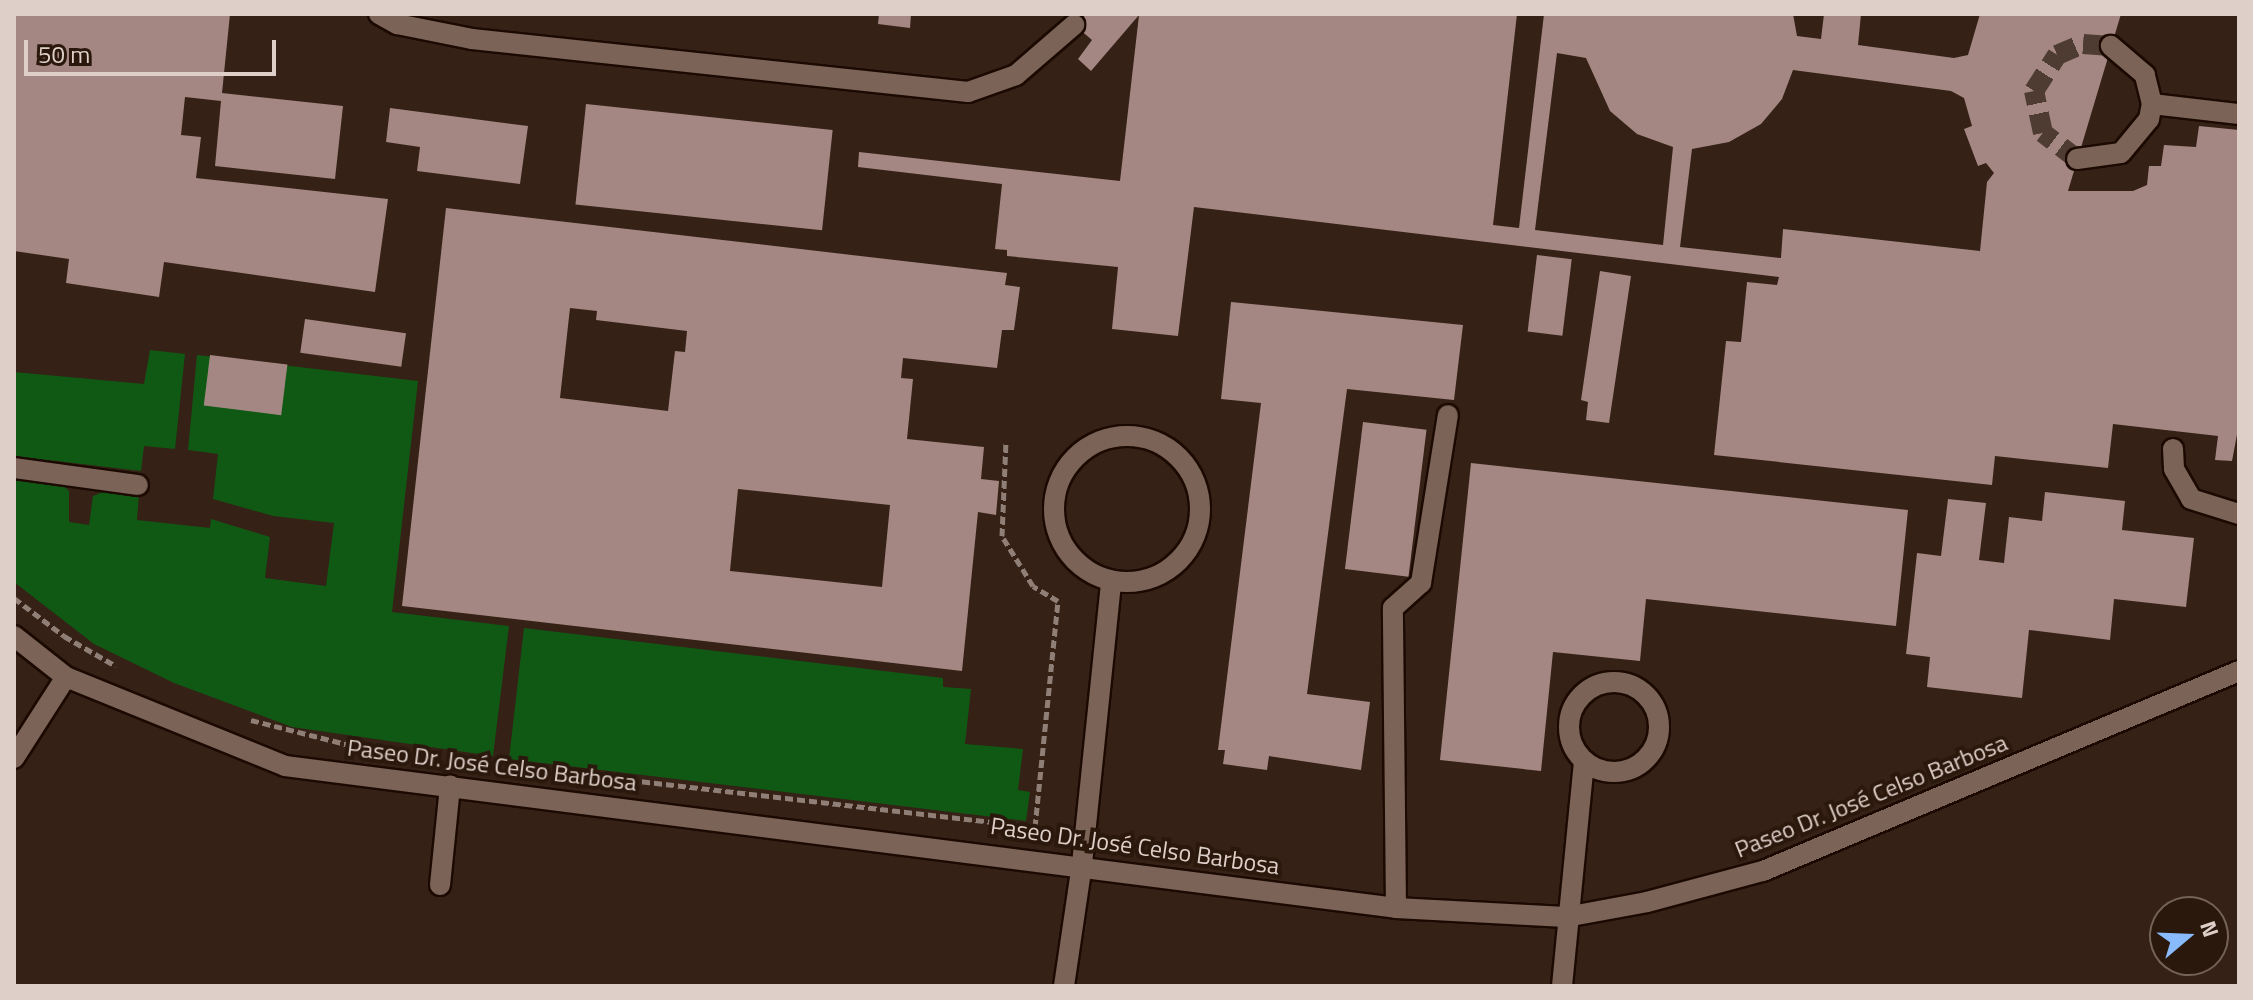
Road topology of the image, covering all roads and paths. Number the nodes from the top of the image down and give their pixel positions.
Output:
1 (379, 14) edge
2 (1074, 25) dead end
3 (2111, 46) dead end
4 (2152, 104) junction
5 (2239, 114) edge
6 (2077, 159) dead end
7 (1448, 415) dead end
8 (1006, 441) dead end
9 (2173, 449) dead end
10 (14, 468) edge
11 (138, 485) dead end
12 (2239, 514) edge
13 (1111, 581) junction
14 (14, 598) edge
15 (14, 636) edge
16 (124, 670) dead end
17 (2239, 671) edge
18 (66, 677) junction
19 (246, 719) dead end
20 (361, 746) dead end
21 (14, 758) edge
22 (1584, 761) junction
23 (613, 778) dead end
24 (450, 786) junction
25 (1082, 864) junction
26 (440, 885) dead end
27 (1396, 908) junction
28 (1566, 917) junction
29 (1064, 986) edge
30 (1562, 986) edge

1 - 2 street
3 - 4 street
4 - 5 street
4 - 6 street
7 - 27 street
8 - 23 path
9 - 12 street
10 - 11 street
13 - 13 street
13 - 25 street
14 - 16 path
15 - 18 street, Paseo Dr. José Celso Barbosa
17 - 28 street, Paseo Dr. José Celso Barbosa
18 - 21 street
18 - 24 street, Paseo Dr. José Celso Barbosa
19 - 20 path
22 - 22 street
22 - 28 street
24 - 25 street, Paseo Dr. José Celso Barbosa
24 - 26 street
25 - 27 street, Paseo Dr. José Celso Barbosa
25 - 29 street
27 - 28 street, Paseo Dr. José Celso Barbosa
28 - 30 street

